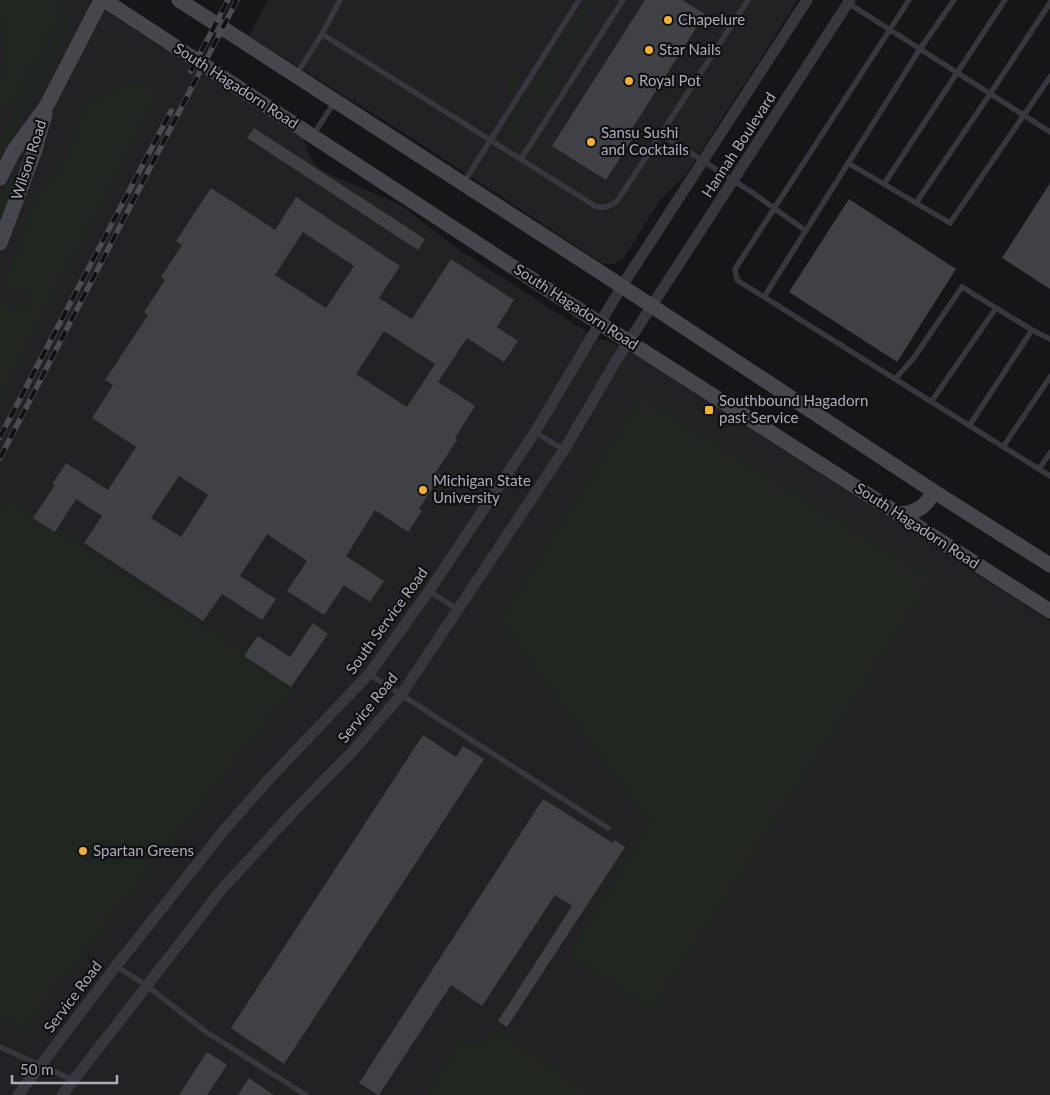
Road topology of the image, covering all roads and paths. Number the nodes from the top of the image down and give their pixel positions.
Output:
1 (102, 0) edge
2 (179, 0) edge
3 (340, 0) edge
4 (579, 0) edge
5 (623, 0) edge
6 (748, 0) edge
7 (807, 0) edge
8 (909, 0) edge
9 (954, 0) edge
10 (1005, 0) edge
11 (849, 2) edge
12 (1050, 3) edge
13 (889, 30) junction
14 (322, 34) junction
15 (920, 49) junction
16 (956, 73) junction
17 (296, 75) junction
18 (1050, 77) edge
19 (990, 94) junction
20 (335, 101) junction
21 (47, 105) junction
22 (1024, 116) junction
23 (1050, 132) edge
24 (661, 134) junction
25 (312, 136) junction
26 (490, 140) junction
27 (521, 159) junction
28 (702, 160) junction
29 (848, 163) junction
30 (0, 178) edge
31 (733, 180) junction
32 (463, 183) junction
33 (884, 184) junction
34 (916, 203) junction
35 (775, 208) junction
36 (806, 231) junction
37 (0, 243) edge
38 (622, 286) junction
39 (764, 297) junction
40 (653, 306) junction
41 (996, 308) junction
42 (600, 323) junction
43 (1032, 330) junction
44 (1050, 339) edge
45 (630, 342) junction
46 (1050, 376) edge
47 (895, 379) junction
48 (931, 402) junction
49 (969, 426) junction
50 (535, 432) junction
51 (1003, 447) junction
52 (564, 450) junction
53 (1050, 453) edge
54 (1039, 469) junction
55 (1050, 476) edge
56 (933, 491) junction
57 (898, 514) junction
58 (1050, 565) edge
59 (429, 591) junction
60 (457, 609) junction
61 (1050, 611) edge
62 (369, 674) junction
63 (401, 695) junction
64 (608, 828) dead end
65 (116, 966) junction
66 (146, 986) junction
67 (0, 1047) edge
68 (39, 1066) junction
69 (73, 1080) junction
70 (18, 1095) edge
71 (62, 1095) edge
72 (306, 1095) edge

1 - 21 street, Wilson Road
1 - 25 street, South Hagadorn Road
2 - 17 street
3 - 14 lane
4 - 26 lane
5 - 27 lane
6 - 24 lane
7 - 28 street, Hannah Boulevard
8 - 13 lane
9 - 15 lane
10 - 16 lane
11 - 13 lane
11 - 31 street, Hannah Boulevard
12 - 19 lane
13 - 15 lane
13 - 35 lane
14 - 17 lane
14 - 26 lane
15 - 16 lane
15 - 29 lane
16 - 19 lane
16 - 33 lane
17 - 20 street
18 - 22 lane
19 - 22 lane
19 - 34 lane
20 - 25 lane
20 - 32 street
21 - 30 street, Wilson Road
21 - 37 street, Wilson Road
22 - 23 lane
22 - 34 lane
24 - 27 lane
24 - 28 lane
25 - 42 street, South Hagadorn Road
26 - 27 lane
26 - 32 lane
28 - 31 lane
28 - 38 street, Hannah Boulevard
29 - 33 lane
29 - 36 lane
31 - 35 lane
31 - 40 street, Hannah Boulevard
32 - 38 street
33 - 34 lane
35 - 36 lane
35 - 39 lane
36 - 39 lane
38 - 40 street
38 - 42 street, South Service Road
39 - 47 lane
40 - 45 street, Service Road
40 - 56 street
41 - 43 lane
41 - 47 lane
41 - 48 lane
42 - 45 street, South Hagadorn Road
42 - 50 street, South Service Road
43 - 44 lane
43 - 49 lane
45 - 52 street, Service Road
45 - 57 street, South Hagadorn Road
46 - 51 lane
47 - 48 lane
48 - 49 lane
49 - 51 lane
50 - 52 lane
50 - 59 street, South Service Road
51 - 54 lane
52 - 60 street, Service Road
53 - 54 lane
54 - 55 lane
56 - 57 street
56 - 58 street
57 - 61 street, South Hagadorn Road
59 - 60 lane
59 - 62 street, South Service Road
60 - 63 street, Service Road
62 - 63 lane
62 - 65 street, South Service Road
63 - 64 lane
63 - 66 street, Service Road
65 - 66 lane
65 - 68 street, Service Road
66 - 69 street, Service Road
66 - 72 lane
67 - 68 lane
68 - 69 lane
68 - 70 street, Service Road
69 - 71 street, Service Road

